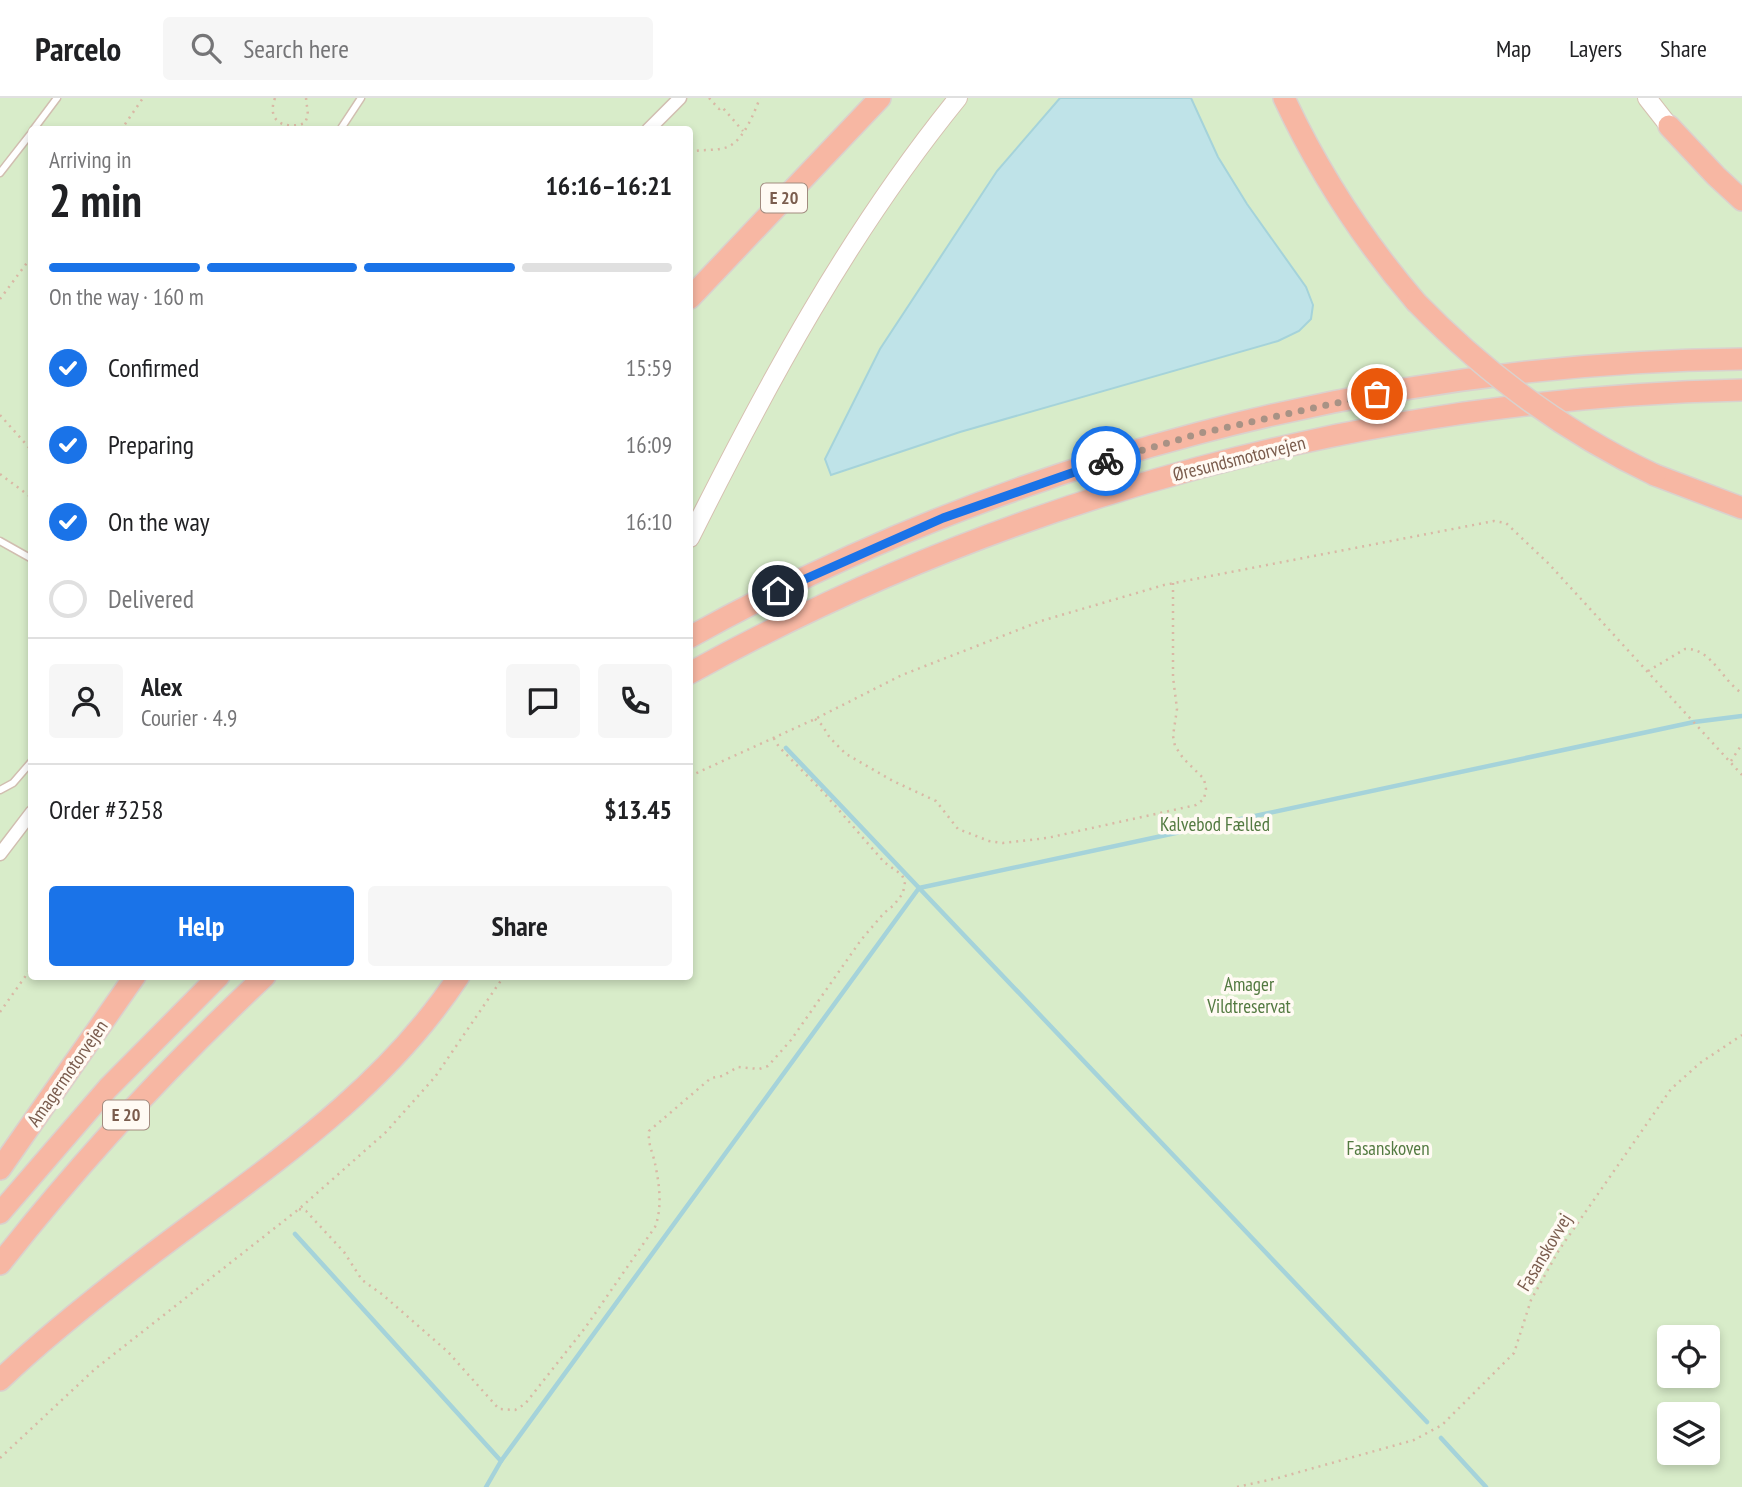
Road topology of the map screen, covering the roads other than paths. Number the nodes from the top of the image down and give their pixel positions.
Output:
1 (57, 98) edge
2 (361, 98) edge
3 (680, 98) edge
4 (880, 98) edge
5 (958, 98) edge
6 (1284, 98) edge
7 (1647, 98) edge
8 (36, 126) edge
9 (343, 126) edge
10 (652, 126) edge
11 (1669, 126) joint
12 (28, 136) edge
13 (0, 173) edge
14 (1742, 200) edge
15 (693, 295) edge
16 (1742, 359) edge
17 (1742, 390) edge
18 (1742, 508) edge
19 (693, 532) edge
20 (0, 541) edge
21 (28, 557) edge
22 (693, 635) edge
23 (693, 671) edge
24 (28, 766) edge
25 (0, 790) edge
26 (28, 818) edge
27 (0, 854) edge
28 (132, 980) edge
29 (215, 980) edge
30 (261, 980) edge
31 (456, 980) edge
32 (0, 1170) edge
33 (0, 1213) edge
34 (0, 1264) edge
35 (0, 1380) edge

1 - 8 lane
2 - 9 lane
3 - 10 street
4 - 15 highway, E 20
5 - 19 street
6 - 18 highway, bridge
7 - 11 street
11 - 14 highway
12 - 13 lane
16 - 22 highway, Øresundsmotorvejen
17 - 23 highway, Øresundsmotorvejen
20 - 21 lane
24 - 25 lane
26 - 27 street
28 - 32 highway, Amagermotorvejen
29 - 33 highway, E 20
30 - 34 highway, E 20
31 - 35 highway

